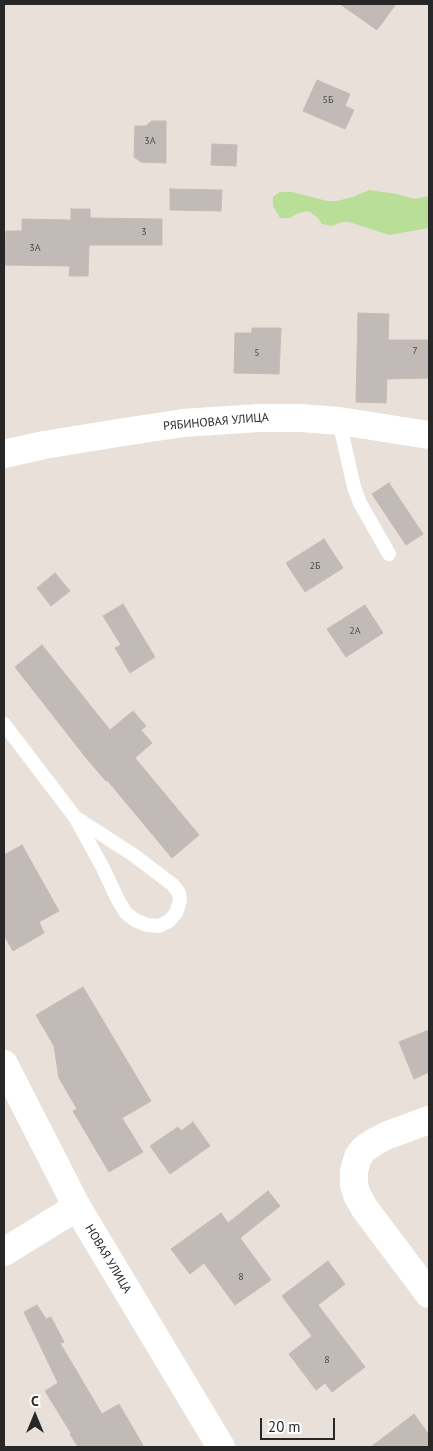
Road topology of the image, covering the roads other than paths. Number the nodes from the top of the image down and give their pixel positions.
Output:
1 (339, 421) junction
2 (429, 435) edge
3 (4, 454) edge
4 (389, 554) dead end
5 (4, 724) edge
6 (75, 817) junction
7 (4, 1064) edge
8 (429, 1120) edge
9 (77, 1207) junction
10 (4, 1252) edge
11 (429, 1294) edge
12 (221, 1447) edge

1 - 2 street, РЯБИНОВАЯ УЛИЦА
1 - 3 street, РЯБИНОВАЯ УЛИЦА
1 - 4 lane
5 - 6 lane
6 - 6 lane
7 - 9 street, НОВАЯ УЛИЦА
8 - 11 street
9 - 10 street
9 - 12 street, НОВАЯ УЛИЦА

